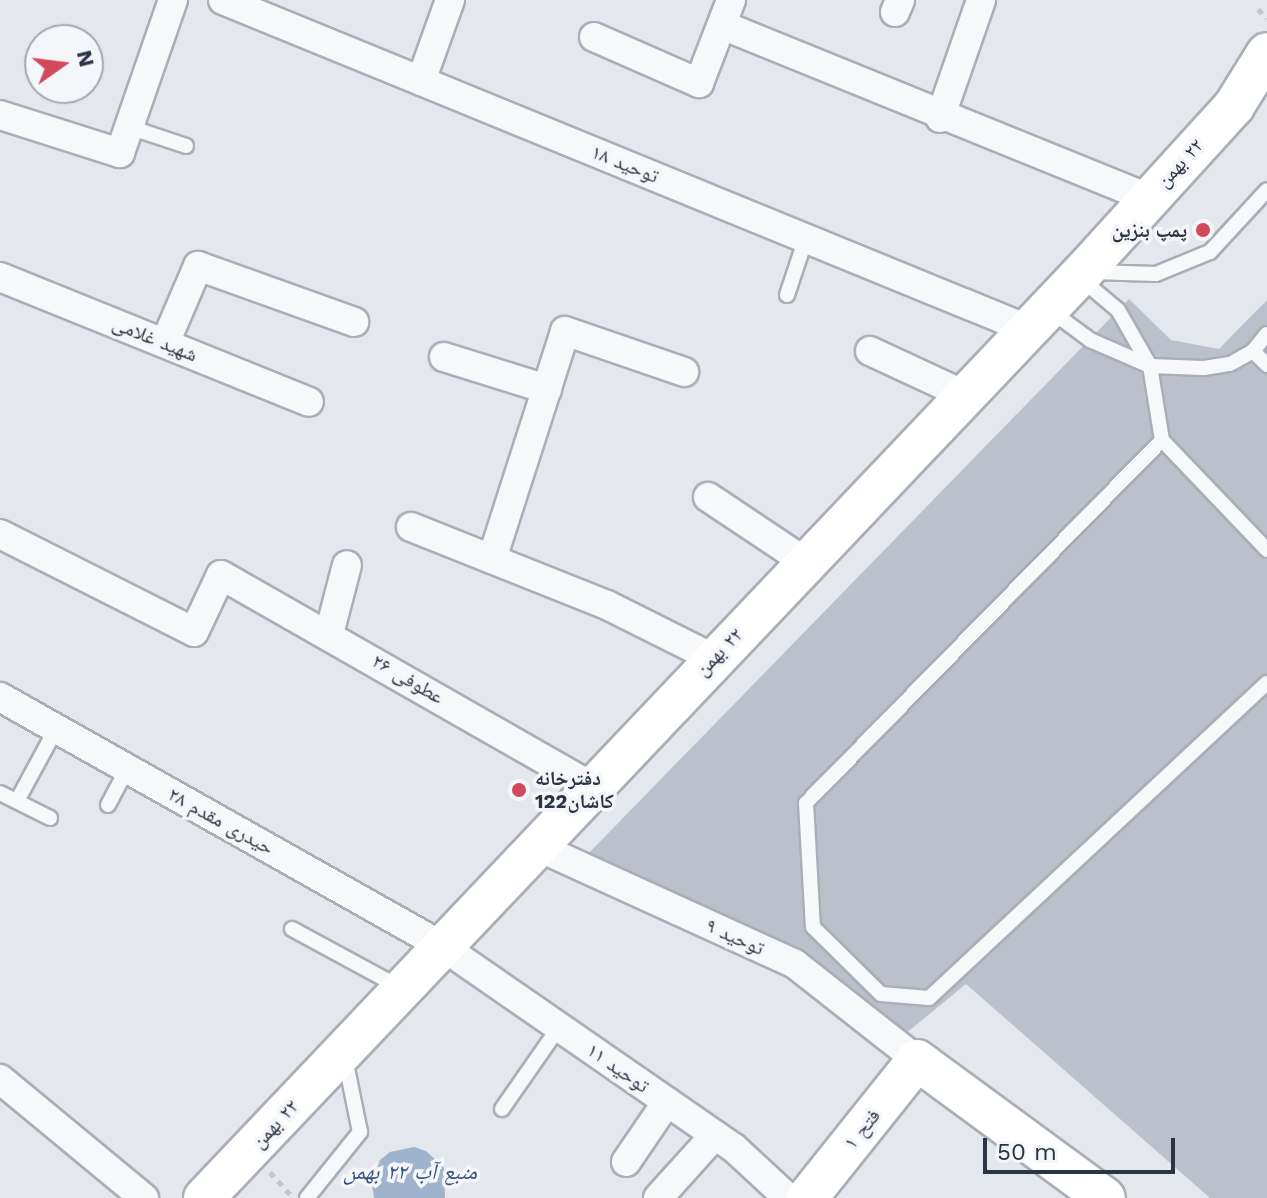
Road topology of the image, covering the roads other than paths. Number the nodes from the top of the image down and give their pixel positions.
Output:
1 (173, 0) edge
2 (223, 0) edge
3 (450, 0) edge
4 (981, 0) edge
5 (727, 13) edge
6 (594, 37) dead end
7 (1267, 53) edge
8 (421, 81) junction
9 (1250, 102) edge
10 (0, 115) edge
11 (940, 118) junction
12 (129, 127) junction
13 (186, 146) dead end
14 (1267, 190) edge
15 (1148, 198) junction
16 (806, 238) junction
17 (1081, 274) junction
18 (0, 277) edge
19 (787, 295) dead end
20 (1037, 318) junction
21 (354, 322) dead end
22 (1267, 334) edge
23 (165, 343) junction
24 (870, 351) dead end
25 (1253, 351) junction
26 (444, 357) dead end
27 (1267, 365) edge
28 (1150, 366) junction
29 (684, 372) dead end
30 (547, 389) junction
31 (965, 395) junction
32 (309, 402) dead end
33 (1162, 440) junction
34 (708, 497) dead end
35 (411, 527) dead end
36 (0, 534) edge
37 (1267, 550) edge
38 (492, 559) junction
39 (807, 563) junction
40 (347, 565) dead end
41 (329, 634) junction
42 (713, 658) junction
43 (1267, 683) edge
44 (0, 697) edge
45 (56, 729) junction
46 (127, 769) junction
47 (592, 787) junction
48 (0, 793) edge
49 (17, 801) junction
50 (108, 805) dead end
51 (50, 818) dead end
52 (534, 845) junction
53 (292, 929) dead end
54 (442, 946) junction
55 (402, 988) junction
56 (559, 1027) junction
57 (344, 1051) junction
58 (917, 1060) junction
59 (0, 1079) edge
60 (667, 1102) junction
61 (502, 1109) dead end
62 (715, 1135) junction
63 (626, 1162) dead end
64 (144, 1198) edge
65 (204, 1198) edge
66 (307, 1198) edge
67 (658, 1198) edge
68 (788, 1198) edge
69 (807, 1198) edge
70 (1105, 1198) edge

1 - 12 street
2 - 8 street, توحید ۱۸
3 - 8 street
4 - 11 street
5 - 6 street
5 - 11 street
7 - 9 main road, ٢٢ بهمن
8 - 16 street, توحید ۱۸
9 - 15 main road, ٢٢ بهمن
10 - 12 street
11 - 15 street
12 - 13 lane
14 - 17 lane
15 - 17 main road, ٢٢ بهمن
16 - 19 lane
16 - 20 street, توحید ۱۸
17 - 20 main road, ٢٢ بهمن
17 - 28 lane
18 - 23 street, شهید غلامی
20 - 28 lane
20 - 31 main road, ٢٢ بهمن
21 - 23 street
22 - 25 lane
23 - 32 street, شهید غلامی
24 - 31 street
25 - 27 lane
25 - 28 lane
26 - 30 street
28 - 33 lane
29 - 30 street
30 - 38 street
31 - 39 main road, ٢٢ بهمن
33 - 37 lane
33 - 43 lane
34 - 39 street
35 - 38 street
36 - 41 street, عطوفی ۲۶
38 - 42 street
39 - 42 main road, ٢٢ بهمن
40 - 41 street
41 - 47 street, عطوفی ۲۶
42 - 47 main road, ٢٢ بهمن
44 - 45 street, حیدری مقدم ۲۸
45 - 46 street, حیدری مقدم ۲۸
45 - 49 lane
46 - 50 lane
46 - 54 street, حیدری مقدم ۲۸
47 - 52 main road, ٢٢ بهمن
48 - 49 lane
49 - 51 lane
52 - 54 main road, ٢٢ بهمن
52 - 58 street, توحید ۹
53 - 55 lane
54 - 55 main road, ٢٢ بهمن
54 - 56 street, توحید ۱۱
55 - 57 main road, ٢٢ بهمن
56 - 60 street, توحید ۱۱
56 - 61 lane
57 - 65 main road, ٢٢ بهمن
57 - 66 lane
58 - 69 main road, فتح ۱
58 - 70 main road
59 - 64 street
60 - 62 street, توحید ۱۱
60 - 63 street
62 - 67 street
62 - 68 street, توحید ۱۱

